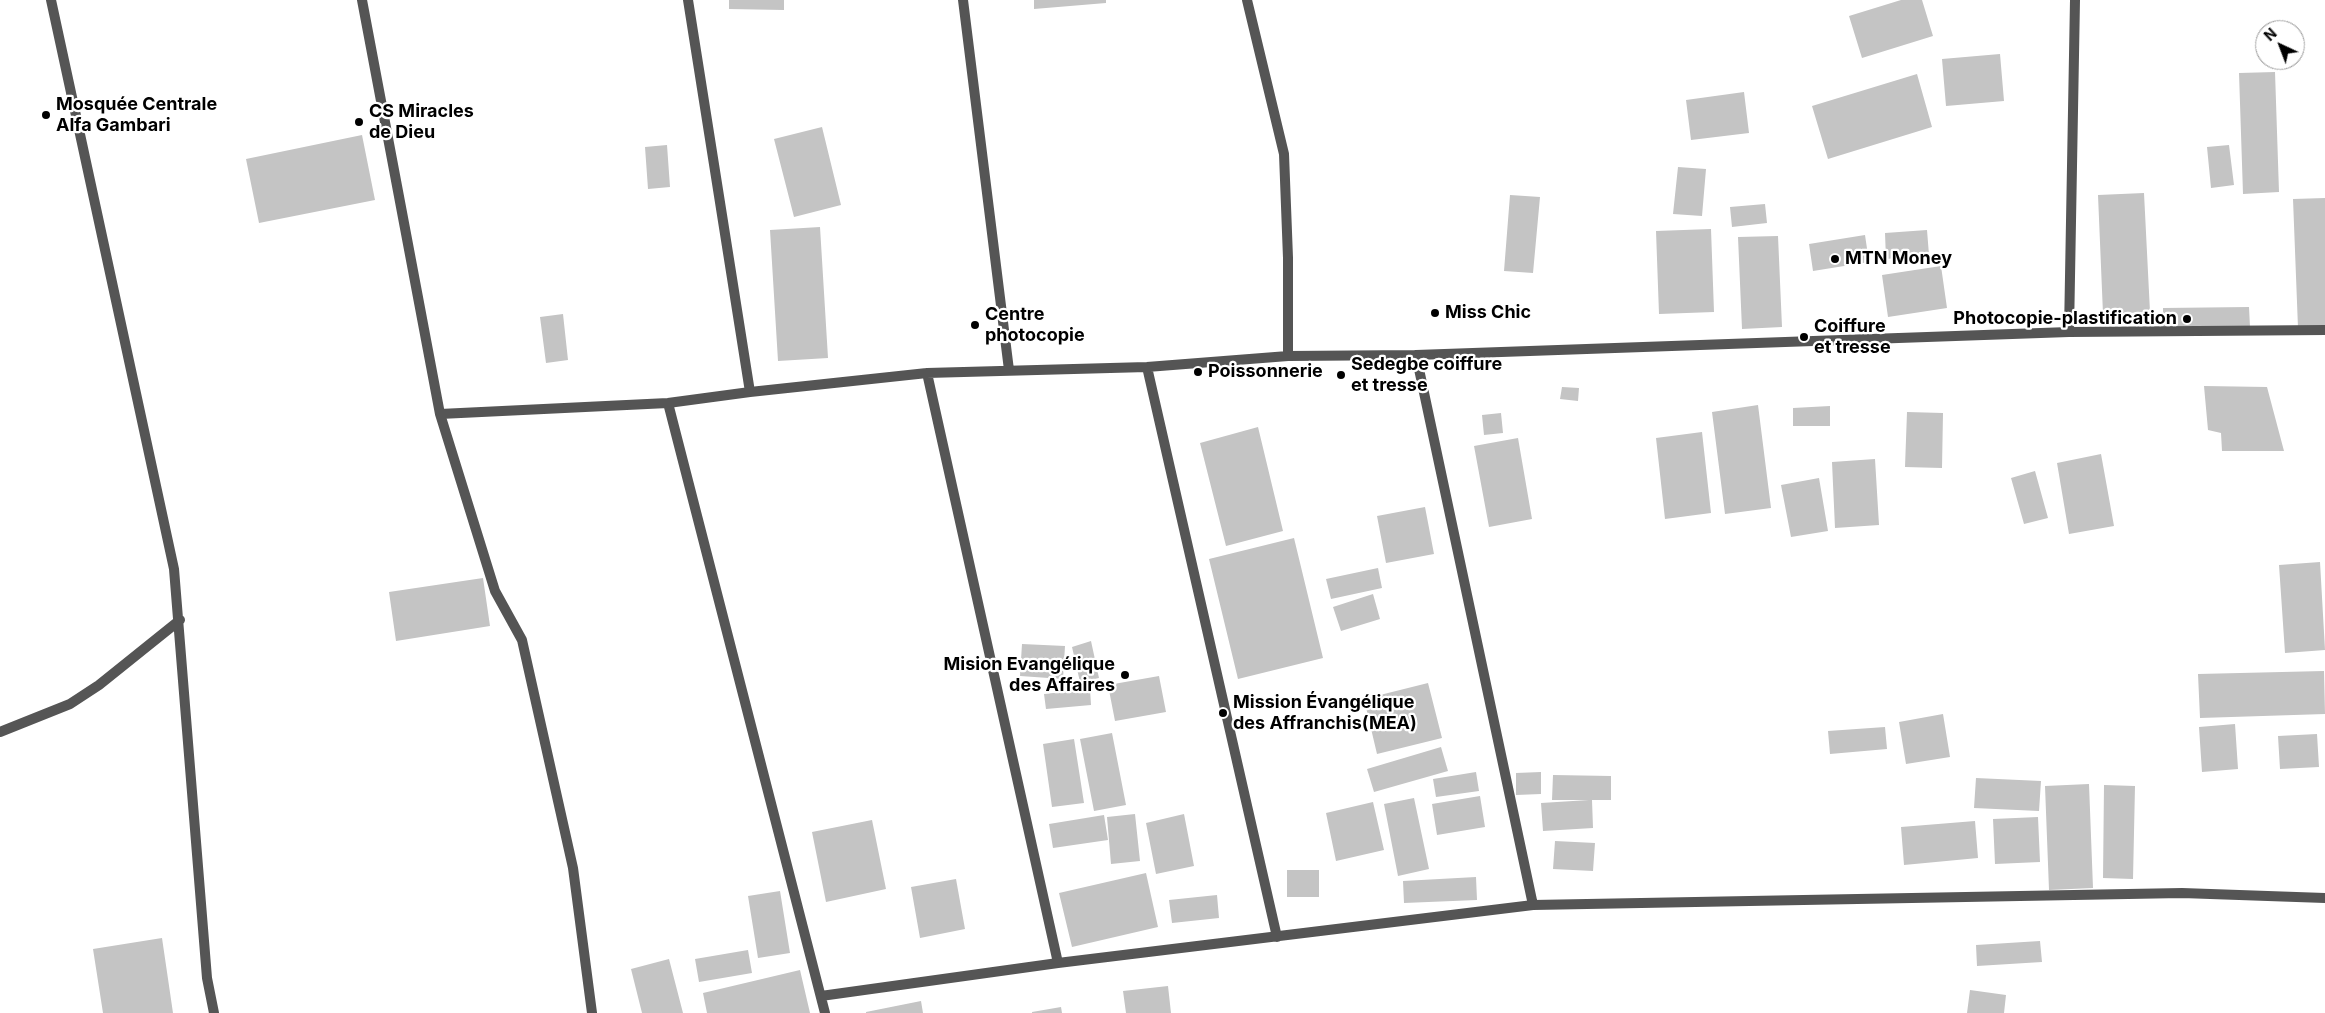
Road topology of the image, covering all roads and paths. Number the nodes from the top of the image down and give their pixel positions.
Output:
1 (51, 0) edge
2 (362, 0) edge
3 (688, 0) edge
4 (963, 0) edge
5 (1247, 0) edge
6 (2075, 0) edge
7 (2325, 330) edge
8 (2069, 332) junction
9 (1416, 355) junction
10 (1288, 356) junction
11 (1146, 367) junction
12 (1009, 370) junction
13 (926, 372) junction
14 (750, 392) junction
15 (668, 403) junction
16 (440, 414) junction
17 (180, 620) junction
18 (0, 732) edge
19 (2325, 898) edge
20 (1533, 905) junction
21 (1276, 937) junction
22 (1058, 963) junction
23 (821, 996) junction
24 (214, 1013) edge
25 (592, 1013) edge
26 (825, 1013) edge

1 - 17 street
2 - 16 street
3 - 14 street
4 - 12 street
5 - 10 street
6 - 8 street
7 - 8 street
8 - 9 street
9 - 10 street
9 - 20 street
10 - 11 street
11 - 12 street
11 - 21 street
12 - 13 street
13 - 14 street
13 - 22 street
14 - 15 street
15 - 16 street
15 - 23 street
16 - 25 street
17 - 18 street
17 - 24 street
19 - 20 street
20 - 21 street
21 - 22 street
22 - 23 street
23 - 26 street

